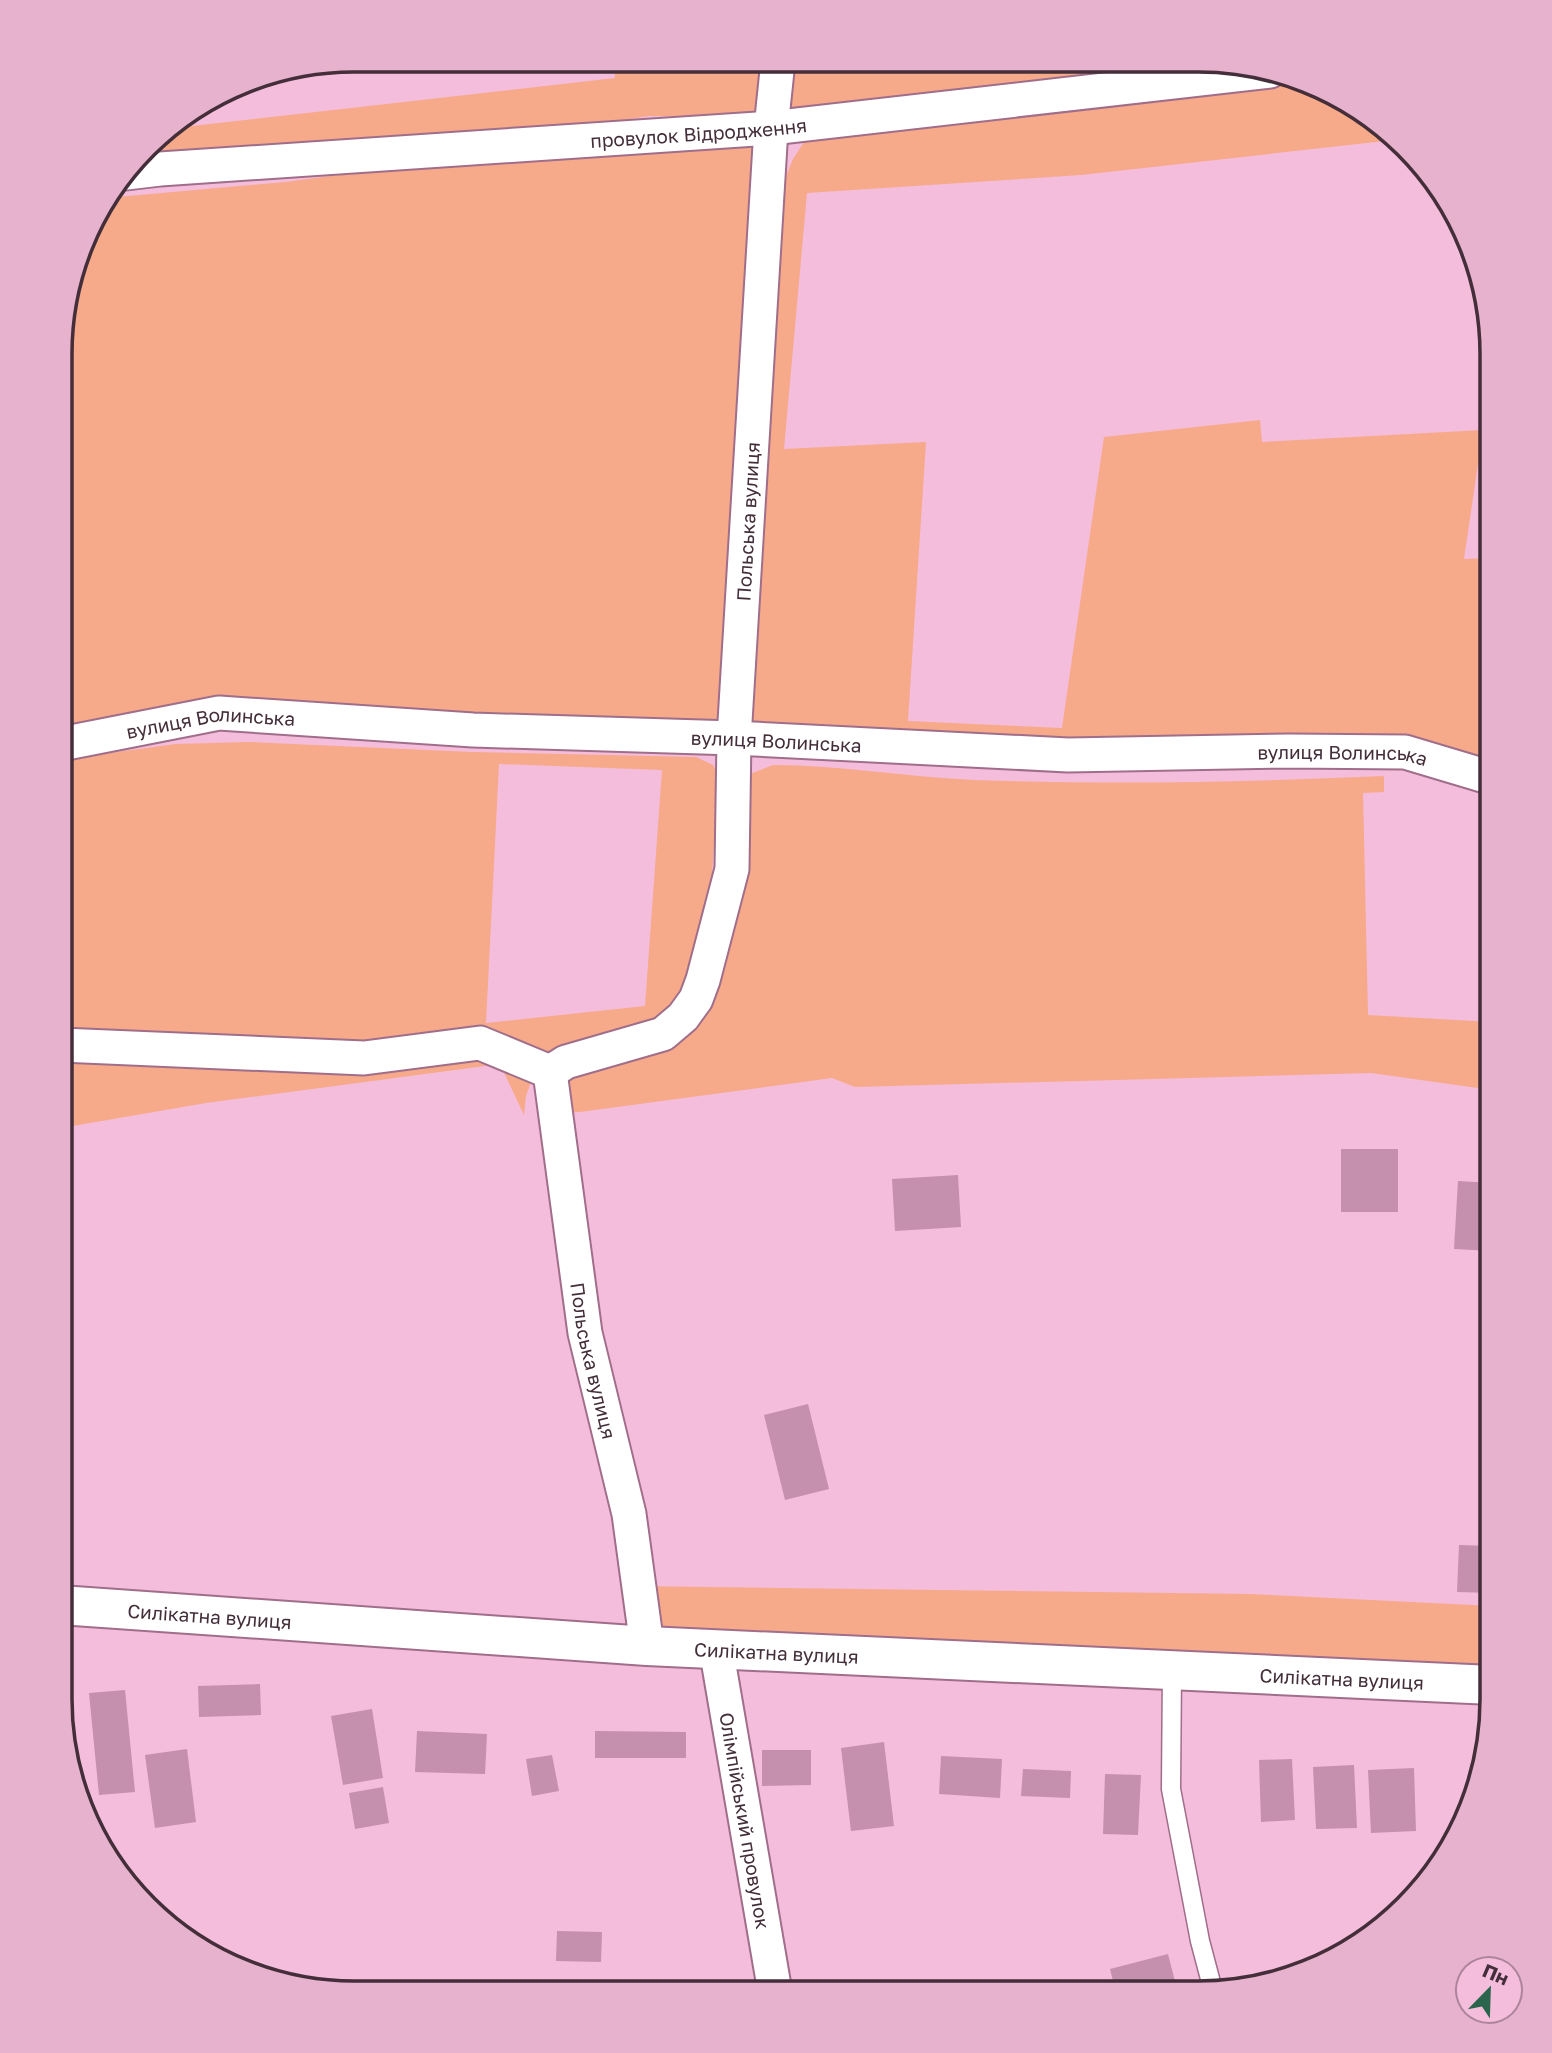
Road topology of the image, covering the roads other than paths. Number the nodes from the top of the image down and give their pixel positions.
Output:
1 (777, 72) edge
2 (1239, 75) edge
3 (771, 128) junction
4 (139, 171) edge
5 (734, 738) junction
6 (72, 742) edge
7 (1480, 774) edge
8 (72, 1045) edge
9 (550, 1072) junction
10 (72, 1606) edge
11 (647, 1646) junction
12 (716, 1648) junction
13 (1171, 1671) junction
14 (1480, 1684) edge
15 (773, 1981) edge
16 (1211, 1981) edge

1 - 3 street, Польська вулиця
2 - 3 street, провулок Відродження
3 - 4 street, провулок Відродження
3 - 5 street, Польська вулиця
5 - 6 street, вулиця Волинська
5 - 7 street, вулиця Волинська
5 - 9 street, Польська вулиця
8 - 9 street
9 - 11 street, Польська вулиця
10 - 11 street, Силікатна вулиця
11 - 12 street, Силікатна вулиця
12 - 13 street, Силікатна вулиця
12 - 15 street, Олімпійський провулок
13 - 14 street, Силікатна вулиця
13 - 16 lane

